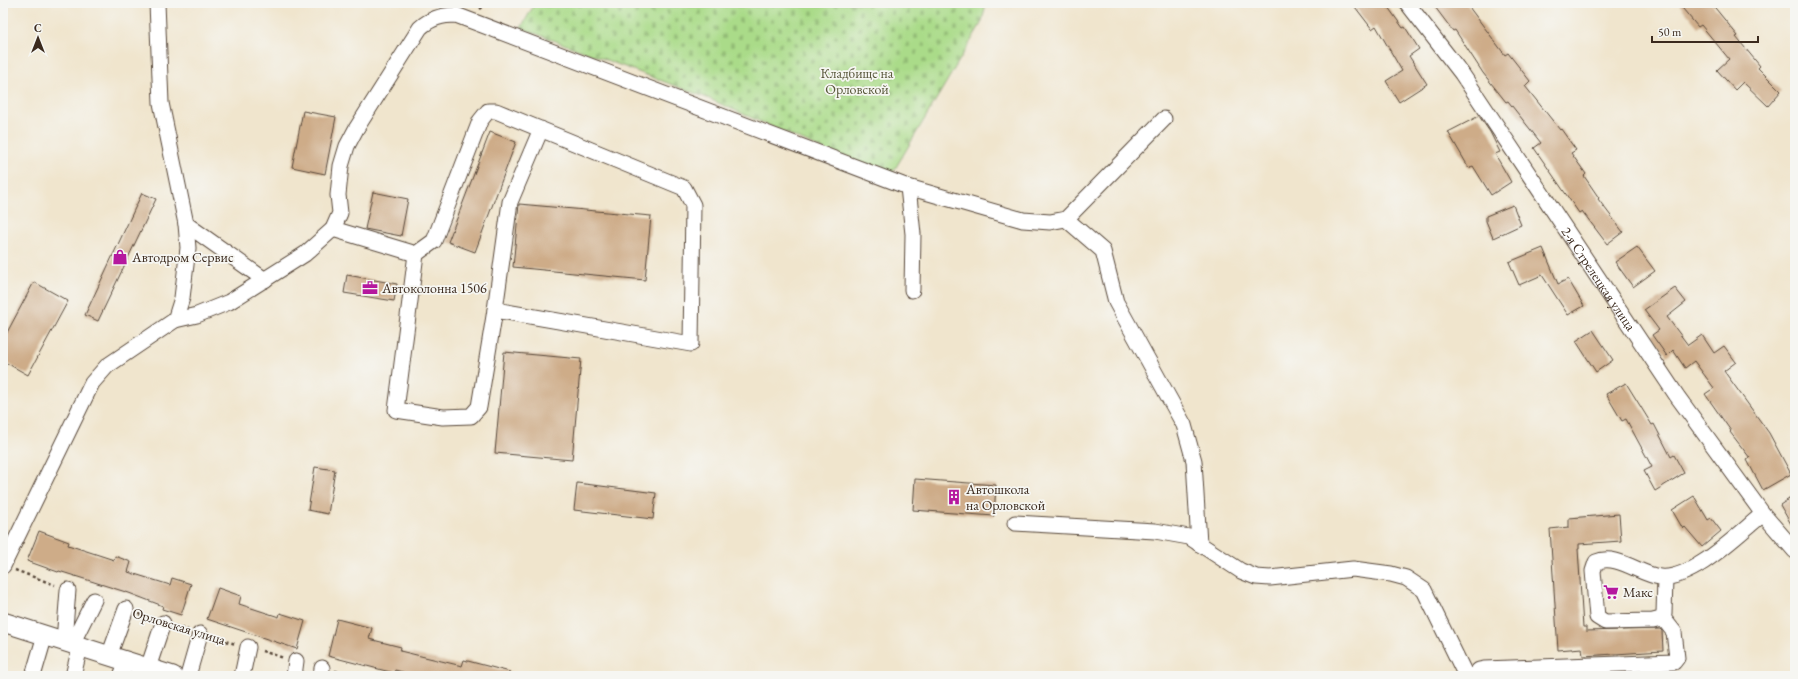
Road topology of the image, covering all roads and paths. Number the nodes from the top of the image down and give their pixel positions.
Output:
1 (157, 3) edge
2 (444, 3) edge
3 (1407, 3) edge
4 (434, 18) junction
5 (1164, 119) dead end
6 (541, 129) junction
7 (908, 187) junction
8 (1066, 219) junction
9 (186, 224) junction
10 (333, 229) junction
11 (416, 254) junction
12 (265, 280) junction
13 (912, 290) dead end
14 (496, 310) junction
15 (175, 320) junction
16 (1763, 514) junction
17 (1015, 523) dead end
18 (1199, 544) junction
19 (1795, 550) edge
20 (3, 566) edge
21 (1665, 578) junction
22 (68, 590) joint
23 (94, 600) dead end
24 (126, 609) joint
25 (1663, 618) junction
26 (4, 623) edge
27 (163, 623) junction
28 (200, 634) junction
29 (45, 635) junction
30 (72, 644) junction
31 (248, 647) junction
32 (109, 656) junction
33 (296, 661) joint
34 (148, 668) junction
35 (124, 669) edge
36 (322, 672) edge
37 (168, 675) edge
38 (33, 676) edge
39 (73, 676) edge
40 (188, 676) edge
41 (242, 676) edge
42 (294, 676) edge
43 (359, 676) edge
44 (1466, 676) edge
45 (1474, 676) edge

1 - 9 street
2 - 4 street
3 - 16 street, 2-я Стрелецкая улица
4 - 7 street
4 - 10 street
5 - 8 street
6 - 11 street
6 - 14 street
6 - 14 street
7 - 8 street
7 - 13 street
8 - 18 street
9 - 12 street
9 - 15 street
10 - 11 street
10 - 12 street
11 - 14 street
12 - 15 street
15 - 20 street
16 - 19 street, 2-я Стрелецкая улица
16 - 21 street
17 - 18 street
18 - 44 street
20 - 22 path
21 - 25 street
21 - 25 street
22 - 30 street
23 - 30 street
24 - 27 path, Орловская улица
24 - 32 street
25 - 45 street
26 - 29 main road
27 - 28 path, Орловская улица
27 - 34 street
28 - 31 path, Орловская улица
28 - 40 street
29 - 30 main road
29 - 38 street
30 - 32 main road
30 - 39 street
31 - 33 path, Орловская улица
31 - 41 street
32 - 35 main road
33 - 42 street
34 - 35 main road
34 - 37 main road
36 - 43 path

